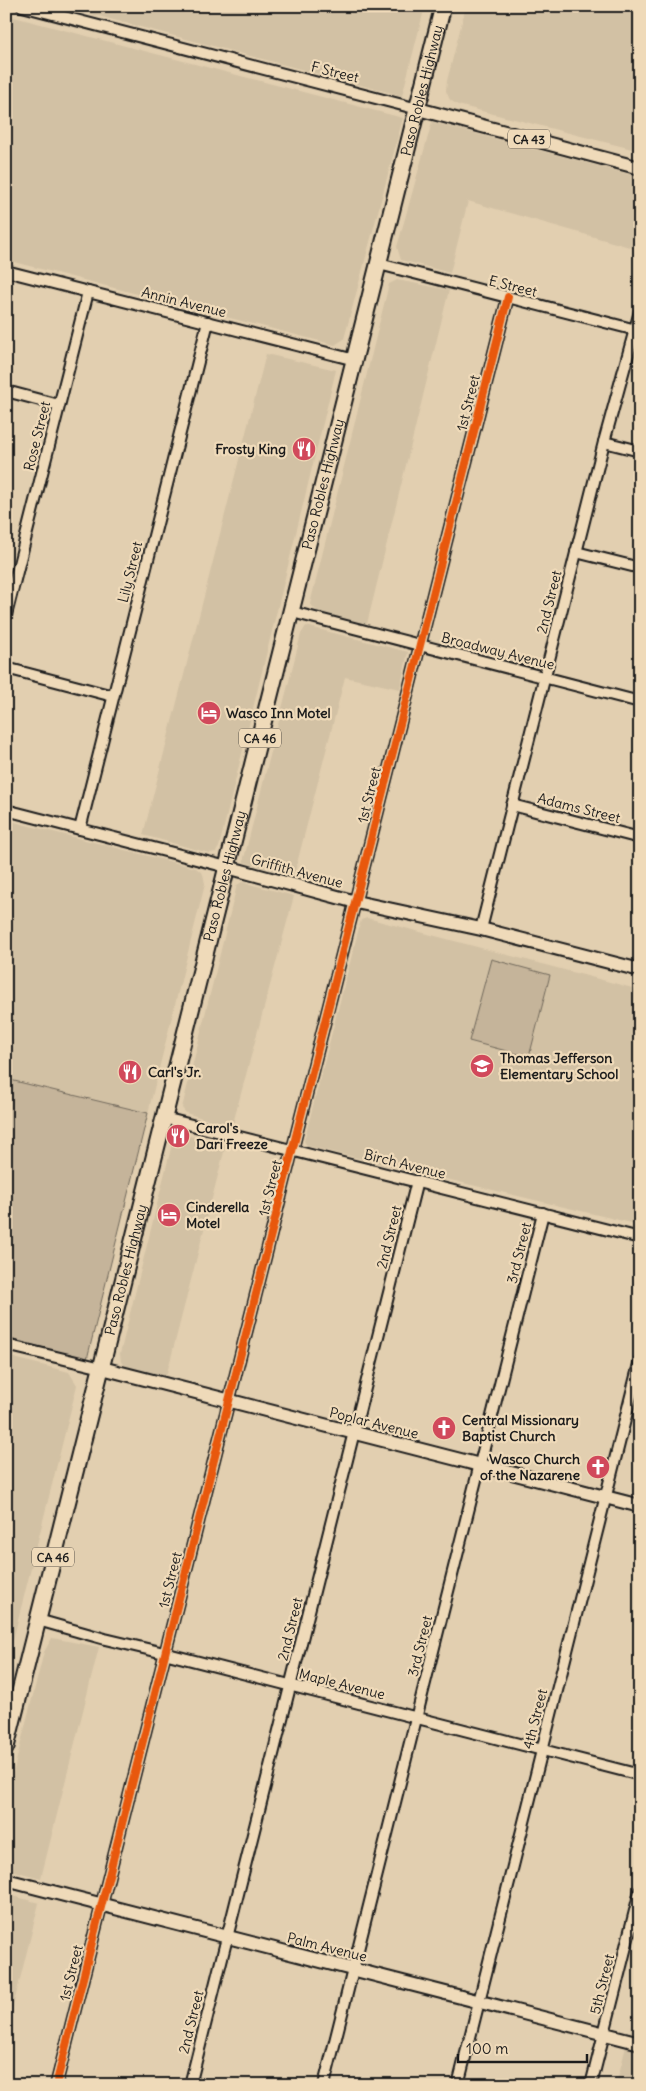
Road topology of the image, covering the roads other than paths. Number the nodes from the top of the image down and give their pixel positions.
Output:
1 (22, 6) edge
2 (443, 6) edge
3 (418, 109) junction
4 (640, 168) edge
5 (379, 264) junction
6 (6, 271) edge
7 (88, 292) junction
8 (508, 297) junction
9 (640, 311) edge
10 (208, 322) junction
11 (637, 331) edge
12 (355, 360) junction
13 (6, 391) edge
14 (59, 405) junction
15 (604, 442) junction
16 (640, 451) edge
17 (576, 552) junction
18 (640, 568) edge
19 (292, 612) junction
20 (6, 615) edge
21 (419, 645) junction
22 (6, 668) edge
23 (544, 677) junction
24 (113, 696) junction
25 (640, 702) edge
26 (512, 805) junction
27 (6, 810) edge
28 (80, 829) junction
29 (640, 838) edge
30 (227, 867) junction
31 (356, 902) junction
32 (481, 929) junction
33 (640, 970) edge
34 (164, 1118) junction
35 (292, 1151) junction
36 (417, 1181) junction
37 (543, 1213) junction
38 (640, 1238) edge
39 (6, 1345) edge
40 (640, 1360) edge
41 (102, 1368) junction
42 (228, 1401) junction
43 (354, 1433) junction
44 (479, 1465) junction
45 (605, 1498) junction
46 (640, 1506) edge
47 (38, 1620) junction
48 (164, 1652) junction
49 (290, 1685) junction
50 (416, 1717) junction
51 (6, 1747) edge
52 (542, 1749) junction
53 (640, 1775) edge
54 (6, 1880) edge
55 (640, 1890) edge
56 (100, 1904) junction
57 (226, 1937) junction
58 (352, 1969) junction
59 (478, 2002) junction
60 (604, 2034) junction
61 (640, 2043) edge
62 (56, 2085) edge
63 (190, 2085) edge
64 (324, 2085) edge
65 (458, 2085) edge
66 (591, 2085) edge

1 - 3 street, F Street
2 - 3 highway, Paso Robles Highway
3 - 4 main road, F Street / CA 43
3 - 5 highway, Paso Robles Highway / CA 46
5 - 8 street, E Street
5 - 12 highway, Paso Robles Highway / CA 46
6 - 7 street, Annin Avenue
7 - 10 street, Annin Avenue
7 - 14 street, Rose Street
8 - 11 street, E Street
8 - 21 street, 1st Street
9 - 11 street, 2nd Street
10 - 12 street, Annin Avenue
10 - 24 street, Lily Street
11 - 15 street, 2nd Street
12 - 19 highway, Paso Robles Highway / CA 46
13 - 14 street
14 - 20 street, Rose Street
15 - 16 street
15 - 17 street, 2nd Street
17 - 18 street
17 - 23 street, 2nd Street
19 - 21 street, Broadway Avenue
19 - 30 highway, Paso Robles Highway / CA 46
21 - 23 street, Broadway Avenue
21 - 31 street, 1st Street
22 - 24 street
23 - 25 street, Broadway Avenue
23 - 26 street, 2nd Street
24 - 28 street, Lily Street
26 - 29 street, Adams Street
26 - 32 street, 2nd Street
27 - 28 street, Griffith Avenue
28 - 30 street, Griffith Avenue
30 - 31 main road, Griffith Avenue
30 - 34 highway, Paso Robles Highway / CA 46
31 - 32 main road, Griffith Avenue
31 - 35 street, 1st Street
32 - 33 main road, Griffith Avenue
34 - 35 street, Birch Avenue
34 - 41 highway, Paso Robles Highway / CA 46
35 - 36 street, Birch Avenue
35 - 42 street, 1st Street
36 - 37 street, Birch Avenue
36 - 43 street, 2nd Street
37 - 38 street, Birch Avenue
37 - 44 street, 3rd Street
39 - 41 street
40 - 45 street, 4th Street
41 - 42 main road, Poplar Avenue
41 - 47 highway, Paso Robles Highway / CA 46
42 - 43 main road, Poplar Avenue
42 - 48 street, 1st Street
43 - 44 main road, Poplar Avenue
43 - 49 street, 2nd Street
44 - 45 main road, Poplar Avenue
44 - 50 street, 3rd Street
45 - 46 main road, Poplar Avenue
45 - 52 street, 4th Street
47 - 48 street, Maple Avenue
47 - 51 highway, Paso Robles Highway / CA 46
48 - 49 street, Maple Avenue
48 - 56 street, 1st Street
49 - 50 street, Maple Avenue
49 - 57 street, 2nd Street
50 - 52 street, Maple Avenue
50 - 58 street, 3rd Street
52 - 53 street, Maple Avenue
52 - 59 street, 4th Street
54 - 56 main road, Palm Avenue
55 - 60 street, 5th Street
56 - 57 main road, Palm Avenue
56 - 62 street, 1st Street
57 - 58 main road, Palm Avenue
57 - 63 street, 2nd Street
58 - 59 main road, Palm Avenue
58 - 64 street, 3rd Street
59 - 60 main road, Palm Avenue
59 - 65 street, 4th Street
60 - 61 main road, Palm Avenue
60 - 66 street, 5th Street

